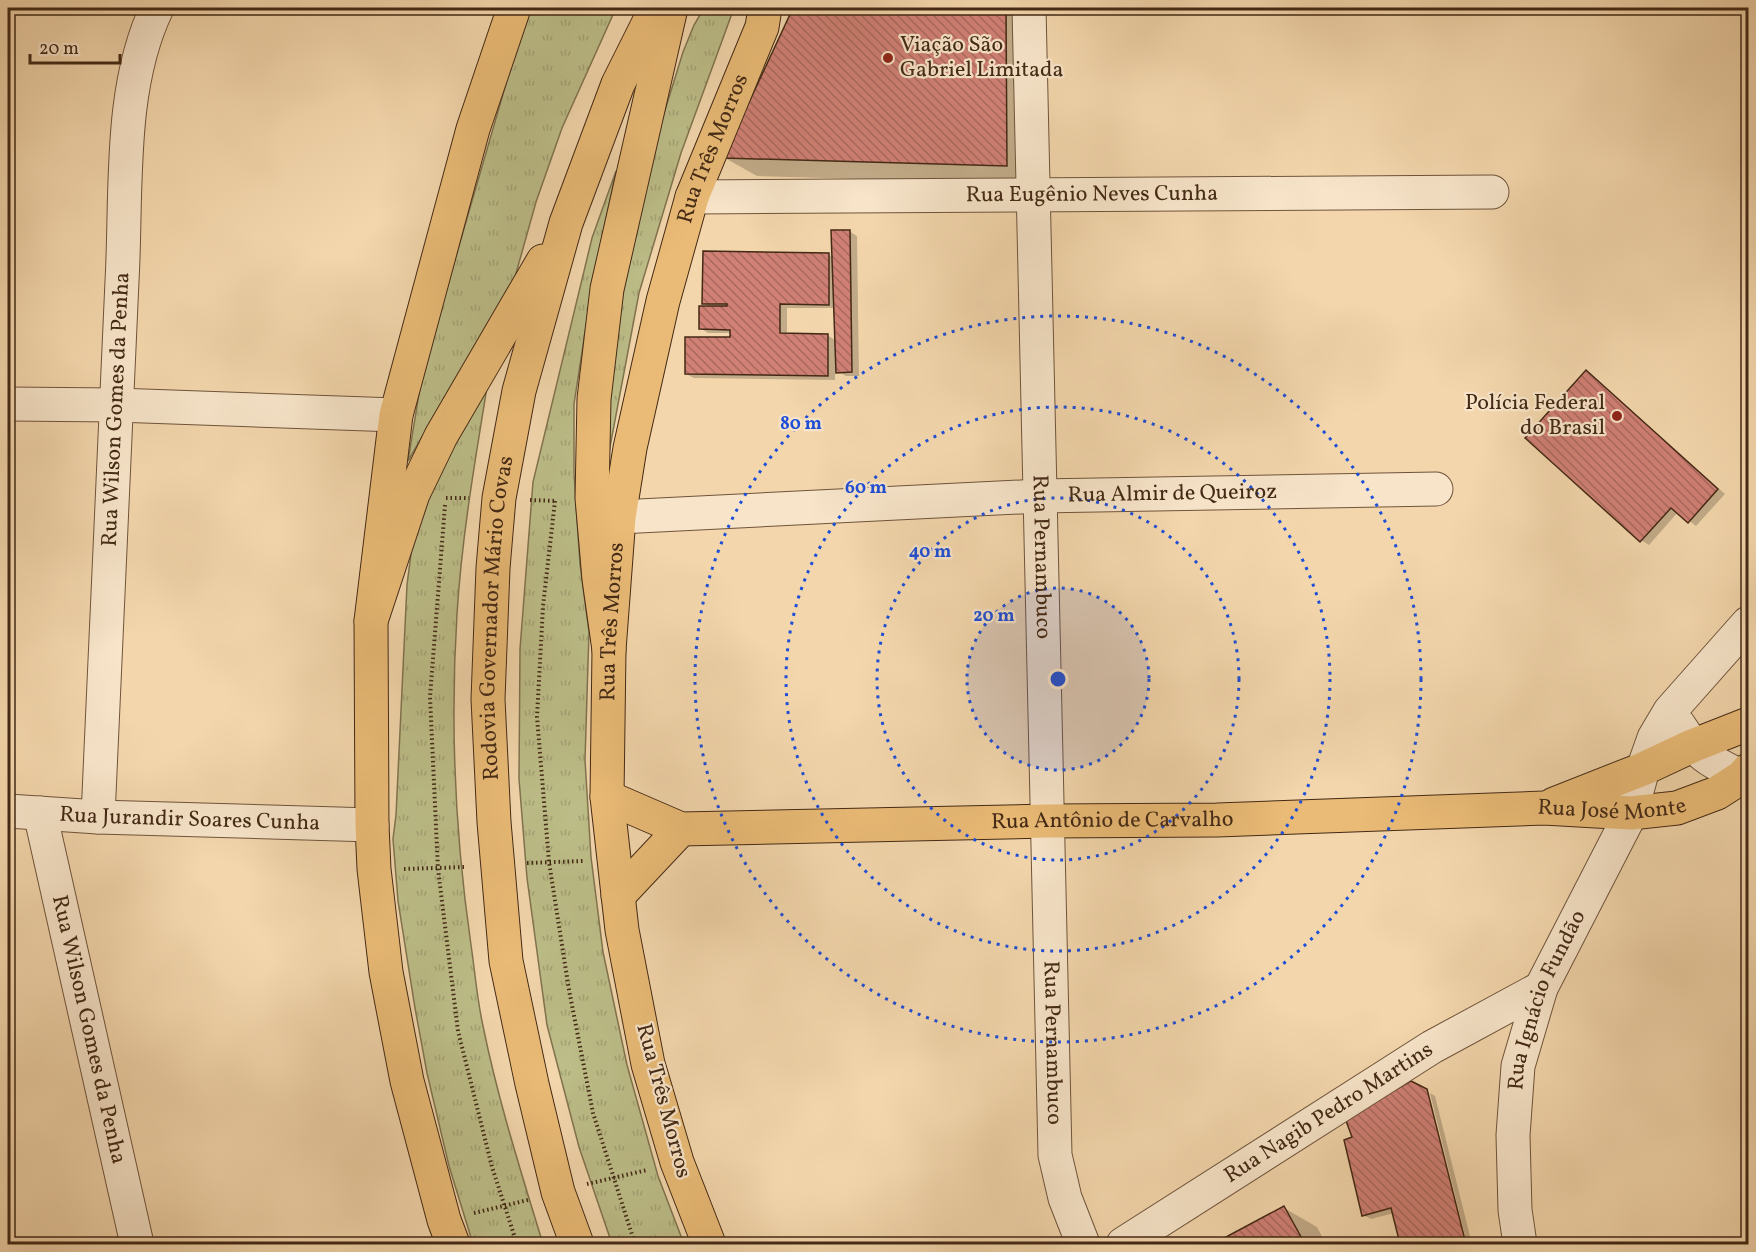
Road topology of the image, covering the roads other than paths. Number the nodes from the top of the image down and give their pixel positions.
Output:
1 (157, 8) edge
2 (514, 8) edge
3 (656, 8) edge
4 (671, 8) edge
5 (1029, 8) edge
6 (764, 17) edge
7 (1492, 192) dead end
8 (1035, 194) junction
9 (692, 197) junction
10 (566, 223) junction
11 (8, 404) edge
12 (116, 405) junction
13 (396, 415) junction
14 (1436, 489) dead end
15 (1039, 496) junction
16 (619, 517) junction
17 (371, 621) junction
18 (1749, 623) edge
19 (609, 650) junction
20 (1670, 711) junction
21 (1749, 724) edge
22 (1692, 746) junction
23 (1643, 769) junction
24 (1746, 776) edge
25 (607, 797) junction
26 (1544, 808) junction
27 (8, 811) edge
28 (40, 813) junction
29 (1631, 813) junction
30 (99, 817) junction
31 (1047, 821) junction
32 (372, 825) junction
33 (681, 829) junction
34 (618, 896) junction
35 (1540, 988) junction
36 (137, 1245) edge
37 (453, 1245) edge
38 (577, 1245) edge
39 (709, 1245) edge
40 (1083, 1245) edge
41 (1123, 1245) edge
42 (1520, 1245) edge

1 - 12 street, Rua Wilson Gomes da Penha
2 - 13 main road
3 - 10 main road, Rodovia Governador Mário Covas
4 - 19 main road
5 - 8 street, Rua Pernambuco
6 - 9 main road, Rua Três Morros
7 - 8 street, Rua Eugênio Neves Cunha
8 - 9 street, Rua Eugênio Neves Cunha
8 - 15 street, Rua Pernambuco
9 - 16 main road, Rua Três Morros
10 - 17 main road
10 - 38 main road, Rodovia Governador Mário Covas
11 - 12 street
12 - 13 street
12 - 30 street, Rua Wilson Gomes da Penha
13 - 17 main road
14 - 15 street, Rua Almir de Queiroz
15 - 16 street, Rua Almir de Queiroz
15 - 31 street, Rua Pernambuco
16 - 19 main road, Rua Três Morros
17 - 32 main road
18 - 20 street, Rua Ignácio Fundão
19 - 25 main road, Rua Três Morros
20 - 22 street
20 - 23 street, Rua Ignácio Fundão
21 - 22 main road, Rua José Monte
22 - 23 main road, Rua José Monte
22 - 24 street
23 - 26 main road, Rua José Monte
23 - 29 street, Rua Ignácio Fundão
24 - 29 main road, Rua José Monte
25 - 33 main road, Rua Antônio de Carvalho
25 - 34 main road, Rua Três Morros
26 - 29 main road, Rua José Monte
26 - 31 main road, Rua Antônio de Carvalho
27 - 28 street, Rua Jurandir Soares Cunha
28 - 30 street, Rua Jurandir Soares Cunha
28 - 36 street, Rua Wilson Gomes da Penha
29 - 35 street, Rua Ignácio Fundão
30 - 32 street, Rua Jurandir Soares Cunha
31 - 33 main road, Rua Antônio de Carvalho
31 - 40 street, Rua Pernambuco
32 - 37 main road
33 - 34 main road
34 - 39 main road, Rua Três Morros
35 - 41 street, Rua Nagib Pedro Martins
35 - 42 street, Rua Ignácio Fundão

